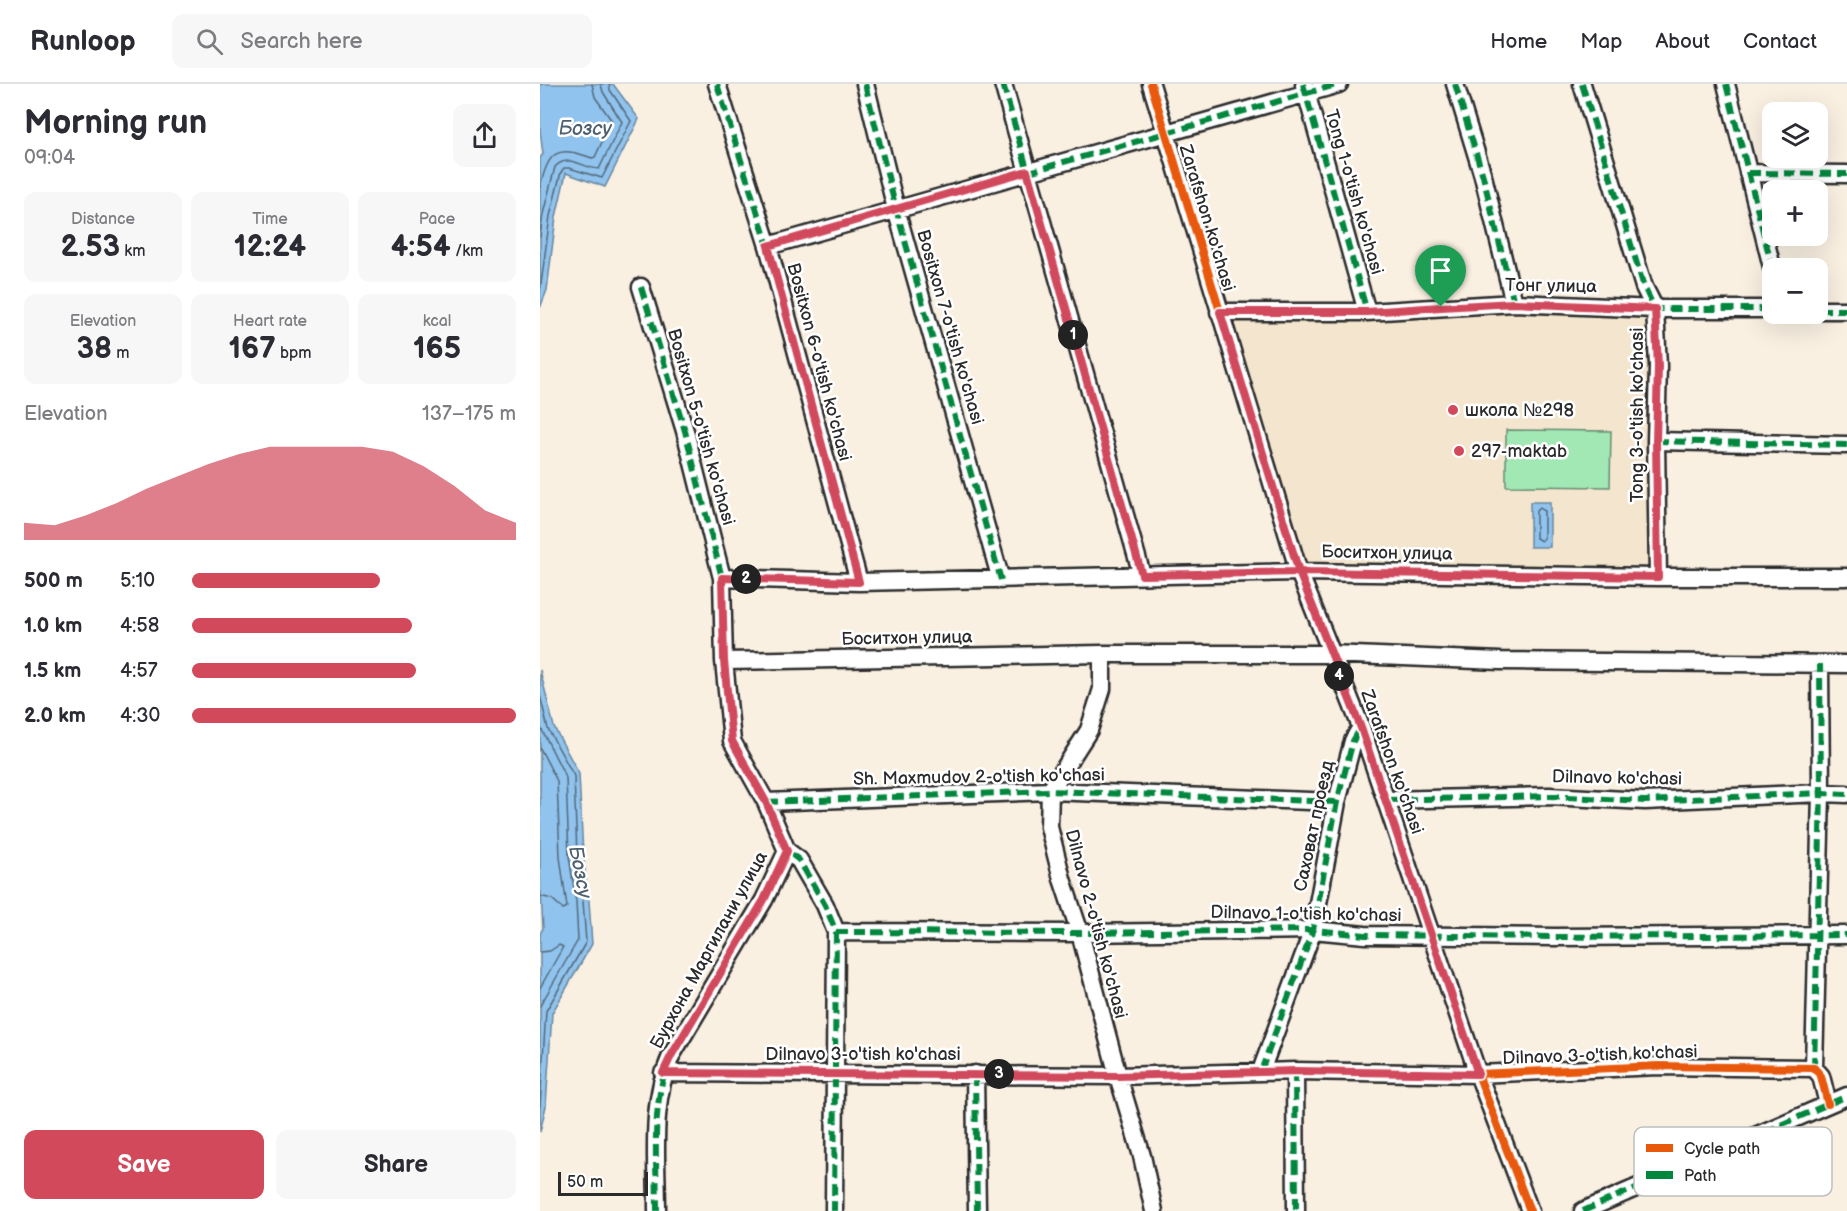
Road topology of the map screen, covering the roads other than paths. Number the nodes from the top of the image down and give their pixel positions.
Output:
1 (717, 84) edge
2 (865, 84) edge
3 (1003, 84) edge
4 (1151, 84) edge
5 (1339, 84) edge
6 (1455, 84) edge
7 (1582, 84) edge
8 (1726, 84) edge
9 (1305, 89) edge
10 (1167, 134) junction
11 (1027, 171) junction
12 (1748, 173) junction
13 (1847, 174) edge
14 (896, 209) junction
15 (768, 246) junction
16 (1770, 258) edge
17 (641, 287) dead end
18 (1514, 303) junction
19 (1655, 309) junction
20 (1762, 309) edge
21 (1828, 310) edge
22 (1847, 310) edge
23 (1220, 312) junction
24 (1367, 312) junction
25 (1656, 441) junction
26 (1847, 445) edge
27 (1299, 572) junction
28 (1142, 575) junction
29 (1658, 577) junction
30 (1847, 577) edge
31 (722, 578) junction
32 (1001, 580) junction
33 (859, 582) junction
34 (1102, 654) junction
35 (1330, 654) junction
36 (724, 661) junction
37 (1820, 664) junction
38 (1847, 664) edge
39 (1361, 728) junction
40 (1050, 791) junction
41 (1821, 793) junction
42 (1847, 794) edge
43 (1386, 800) junction
44 (766, 802) junction
45 (1337, 802) junction
46 (787, 851) junction
47 (1313, 930) junction
48 (836, 932) junction
49 (1080, 933) junction
50 (1817, 935) junction
51 (1847, 935) edge
52 (1432, 937) junction
53 (1814, 1068) junction
54 (1261, 1071) junction
55 (1295, 1071) junction
56 (663, 1073) junction
57 (836, 1074) junction
58 (975, 1074) junction
59 (1478, 1074) junction
60 (1118, 1076) junction
61 (1847, 1096) edge
62 (1828, 1104) junction
63 (1775, 1127) edge
64 (1634, 1189) edge
65 (657, 1211) edge
66 (834, 1211) edge
67 (977, 1211) edge
68 (1154, 1211) edge
69 (1296, 1211) edge
70 (1530, 1211) edge
71 (1583, 1211) edge

1 - 15 street, Bositxon 6-o'tish ko'chasi
2 - 14 street, Bositxon 7-o'tish ko'chasi
3 - 11 street
4 - 10 street, Zarafshon ko'chasi
5 - 9 street
6 - 18 street
7 - 19 street, Tong 3-o'tish ko'chasi
8 - 12 street
9 - 10 street
9 - 24 street, Tong 1-o'tish ko'chasi
10 - 11 street
10 - 23 street, Zarafshon ko'chasi
11 - 14 street
11 - 28 street
12 - 13 street
12 - 16 street
14 - 15 street
14 - 32 street, Bositxon 7-o'tish ko'chasi
15 - 33 street, Bositxon 6-o'tish ko'chasi
17 - 31 street, Bositxon 5-o'tish ko'chasi
18 - 19 street, Тонг улица
18 - 24 street, Тонг улица
19 - 20 street, Тонг улица
19 - 25 street, Tong 3-o'tish ko'chasi
21 - 22 street
23 - 24 street, Тонг улица
23 - 27 street, Zarafshon ko'chasi
25 - 26 street
25 - 29 street, Tong 3-o'tish ko'chasi
27 - 28 street, Боситхон улица
27 - 29 street, Боситхон улица
27 - 35 street, Zarafshon ko'chasi
28 - 32 street, Боситхон улица
29 - 30 street, Боситхон улица
31 - 33 street, Боситхон улица
31 - 36 street
32 - 33 street, Боситхон улица
34 - 35 street, Боситхон улица
34 - 36 street, Боситхон улица
34 - 40 street
35 - 37 street, Боситхон улица
35 - 39 street, Zarafshon ko'chasi
36 - 44 street
37 - 38 street, Боситхон улица
37 - 41 street
39 - 43 street, Zarafshon ko'chasi
39 - 45 street, Саховат проезд
40 - 44 street, Sh. Maxmudov 2-o'tish ko'chasi
40 - 45 street, Sh. Maxmudov 2-o'tish ko'chasi
40 - 49 street, Dilnavo 2-o'tish ko'chasi
41 - 42 street, Dilnavo ko'chasi
41 - 43 street, Dilnavo ko'chasi
41 - 50 street
43 - 52 street, Zarafshon ko'chasi
44 - 46 street
45 - 47 street, Саховат проезд
46 - 48 street
46 - 56 street, Бурхона Маргилани улица
47 - 49 street, Dilnavo 1-o'tish ko'chasi
47 - 52 street, Dilnavo 1-o'tish ko'chasi
47 - 54 street, Саховат проезд
48 - 49 street, Dilnavo 1-o'tish ko'chasi
48 - 57 street
49 - 60 street, Dilnavo 2-o'tish ko'chasi
50 - 51 street, Dilnavo 1-o'tish ko'chasi
50 - 52 street, Dilnavo 1-o'tish ko'chasi
50 - 53 street
52 - 59 street, Zarafshon ko'chasi
53 - 59 street, Dilnavo 3-o'tish ko'chasi
53 - 62 street
54 - 55 street, Dilnavo 3-o'tish ko'chasi
54 - 60 street, Dilnavo 3-o'tish ko'chasi
55 - 59 street, Dilnavo 3-o'tish ko'chasi
55 - 69 street
56 - 57 street, Dilnavo 3-o'tish ko'chasi
56 - 65 street, Бурхона Маргилани улица
57 - 58 street, Dilnavo 3-o'tish ko'chasi
57 - 66 street
58 - 60 street, Dilnavo 3-o'tish ko'chasi
58 - 67 street
59 - 70 street, Zarafshon ko'chasi
60 - 68 street, Dilnavo 2-o'tish ko'chasi
61 - 62 street
62 - 63 street
64 - 71 street

